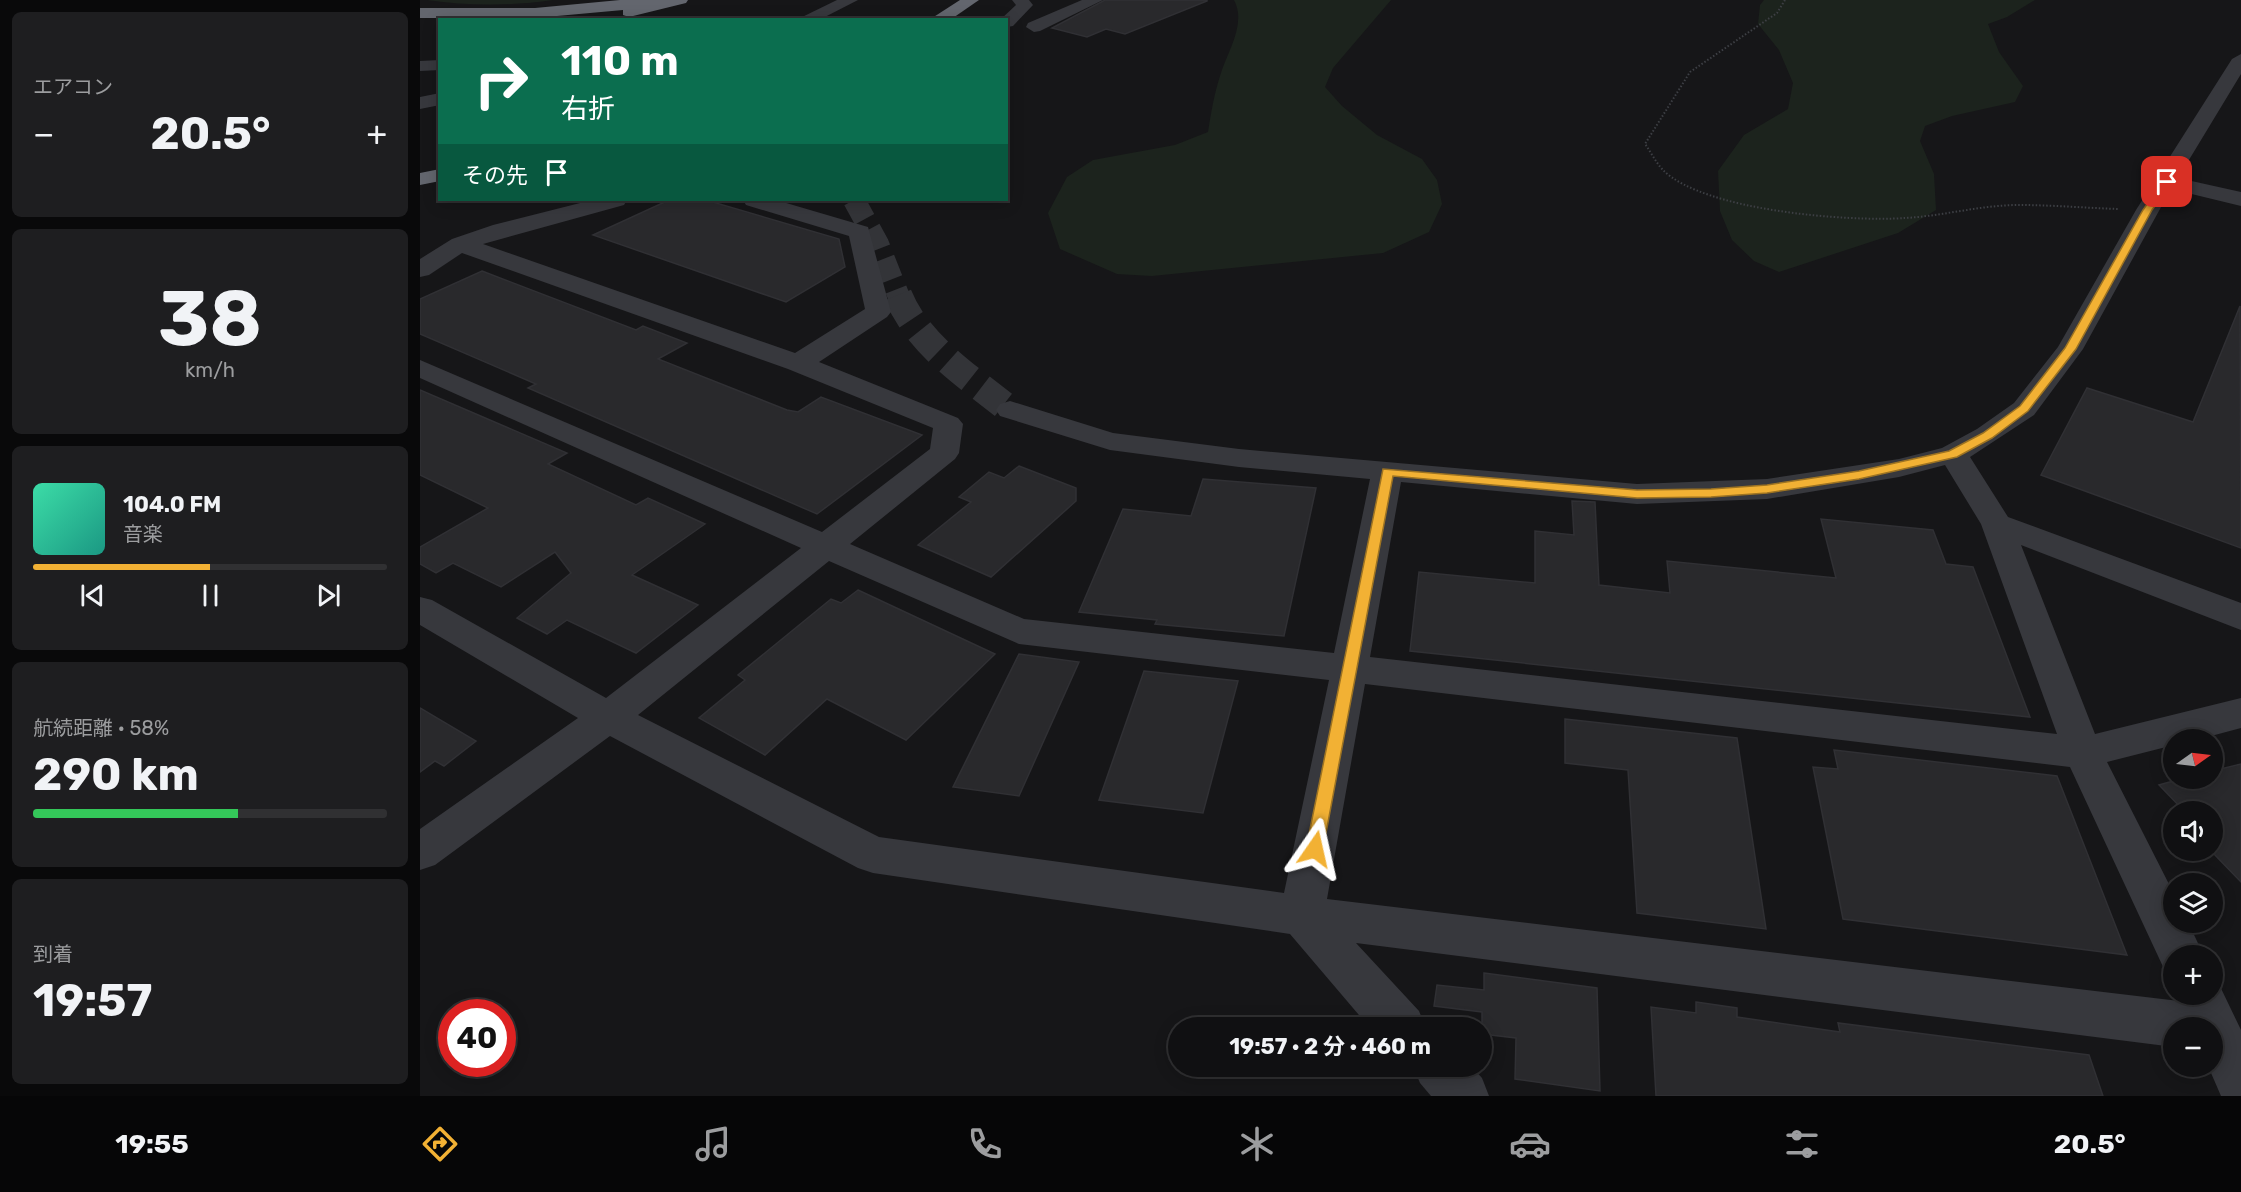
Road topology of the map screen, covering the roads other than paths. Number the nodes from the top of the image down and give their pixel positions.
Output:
1 (649, 0) edge
2 (680, 0) edge
3 (850, 0) edge
4 (1020, 0) edge
5 (1095, 0) edge
6 (977, 6) edge
7 (420, 13) edge
8 (1064, 15) junction
9 (587, 18) edge
10 (809, 18) edge
11 (943, 18) edge
12 (420, 21) edge
13 (1008, 21) edge
14 (1085, 21) dead end
15 (438, 22) edge
16 (1008, 22) edge
17 (2241, 59) edge
18 (438, 64) edge
19 (420, 66) edge
20 (438, 99) edge
21 (420, 103) edge
22 (438, 106) edge
23 (420, 109) edge
24 (438, 164) edge
25 (420, 168) edge
26 (438, 175) edge
27 (420, 179) edge
28 (2167, 182) junction
29 (2241, 199) edge
30 (612, 201) edge
31 (757, 201) edge
32 (459, 244) junction
33 (420, 270) edge
34 (798, 363) junction
35 (420, 368) edge
36 (1010, 410) tunnel mouth
37 (1953, 454) junction
38 (1387, 472) junction
39 (1997, 524) junction
40 (828, 546) junction
41 (420, 609) edge
42 (2241, 617) edge
43 (1350, 669) junction
44 (2241, 713) edge
45 (608, 717) junction
46 (2084, 753) junction
47 (420, 852) edge
48 (1302, 916) junction
49 (2176, 945) edge
50 (1392, 1017) edge
51 (2189, 1017) edge
52 (2223, 1039) edge
53 (1447, 1077) edge
54 (2241, 1083) edge
55 (1464, 1096) edge

1 - 7 highway
2 - 9 highway
3 - 10 street
4 - 13 street
5 - 8 street
6 - 11 highway
8 - 14 street
8 - 16 street
12 - 15 highway
17 - 28 street
18 - 19 street
20 - 21 street
22 - 23 street
24 - 25 highway
26 - 27 highway
28 - 29 street
28 - 37 street
30 - 32 street
31 - 34 street
32 - 33 street
32 - 34 street
34 - 40 street
35 - 40 street
36 - 38 street
37 - 38 street
37 - 39 street
38 - 43 street
39 - 42 street
39 - 46 street
40 - 43 street
40 - 45 street
41 - 45 street
43 - 46 street
43 - 48 street
44 - 46 street
45 - 47 street
45 - 48 street
46 - 49 street
48 - 50 street
48 - 51 street
52 - 54 street
53 - 55 street

